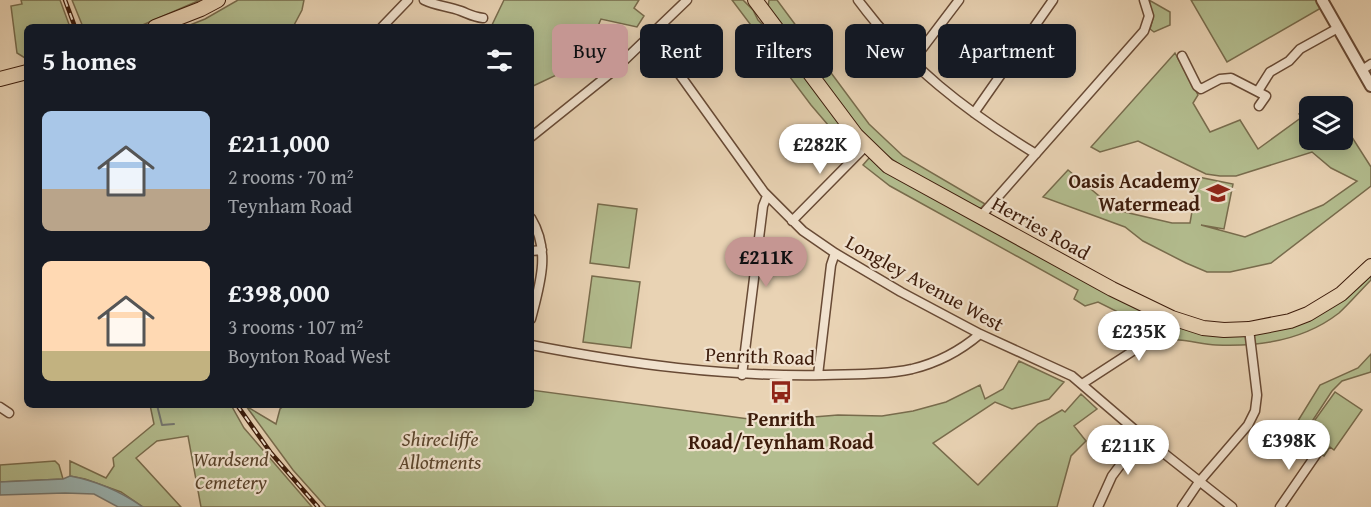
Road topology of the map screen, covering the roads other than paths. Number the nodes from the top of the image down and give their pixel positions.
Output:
1 (218, 0) edge
2 (408, 0) edge
3 (424, 0) edge
4 (687, 0) edge
5 (858, 0) edge
6 (959, 0) edge
7 (1053, 0) edge
8 (1144, 0) edge
9 (1322, 0) edge
10 (758, 1) edge
11 (483, 18) dead end
12 (163, 24) edge
13 (385, 24) edge
14 (664, 24) edge
15 (878, 24) edge
16 (1338, 28) junction
17 (926, 44) edge
18 (640, 47) edge
19 (1182, 56) dead end
20 (1366, 67) edge
21 (24, 73) edge
22 (926, 74) edge
23 (682, 78) edge
24 (0, 79) edge
25 (1371, 86) edge
26 (1258, 91) junction
27 (1259, 105) dead end
28 (974, 113) junction
29 (534, 135) edge
30 (866, 146) junction
31 (1036, 154) junction
32 (767, 196) junction
33 (981, 216) junction
34 (792, 221) junction
35 (534, 224) edge
36 (542, 250) junction
37 (534, 251) edge
38 (835, 253) junction
39 (1371, 266) edge
40 (534, 307) edge
41 (1172, 318) junction
42 (1249, 329) junction
43 (980, 334) junction
44 (534, 345) edge
45 (742, 375) junction
46 (818, 375) junction
47 (1082, 384) junction
48 (0, 407) edge
49 (9, 413) dead end
50 (1142, 436) junction
51 (1320, 449) dead end
52 (1199, 482) junction
53 (1098, 507) edge
54 (1182, 507) edge
55 (1232, 507) edge
56 (1280, 507) edge

1 - 12 main road
2 - 13 street
3 - 11 street
4 - 14 street
5 - 15 street
6 - 17 street
7 - 28 street
8 - 31 street
9 - 16 street
10 - 30 main road, Herries Road
16 - 20 street
16 - 26 street
18 - 29 street
19 - 26 street
20 - 25 street
21 - 24 main road
22 - 28 street
23 - 32 street, Longley Avenue West
26 - 27 street
28 - 31 street
30 - 33 main road, Herries Road
30 - 34 street
31 - 33 street
32 - 34 street, Longley Avenue West
32 - 45 street
33 - 41 main road, Herries Road
34 - 38 street, Longley Avenue West
35 - 36 street
36 - 37 street
36 - 40 street
38 - 43 street, Longley Avenue West
38 - 46 street
39 - 42 main road, Herries Road
41 - 42 main road, Herries Road
41 - 47 street
42 - 52 street
43 - 46 street, Penrith Road
43 - 47 street, Longley Avenue West
44 - 45 street, Penrith Road
45 - 46 street, Penrith Road
47 - 50 street, Longley Avenue West
48 - 49 street
50 - 52 street, Longley Avenue West
50 - 53 street
51 - 56 street
52 - 54 street
52 - 55 street, Longley Avenue West

